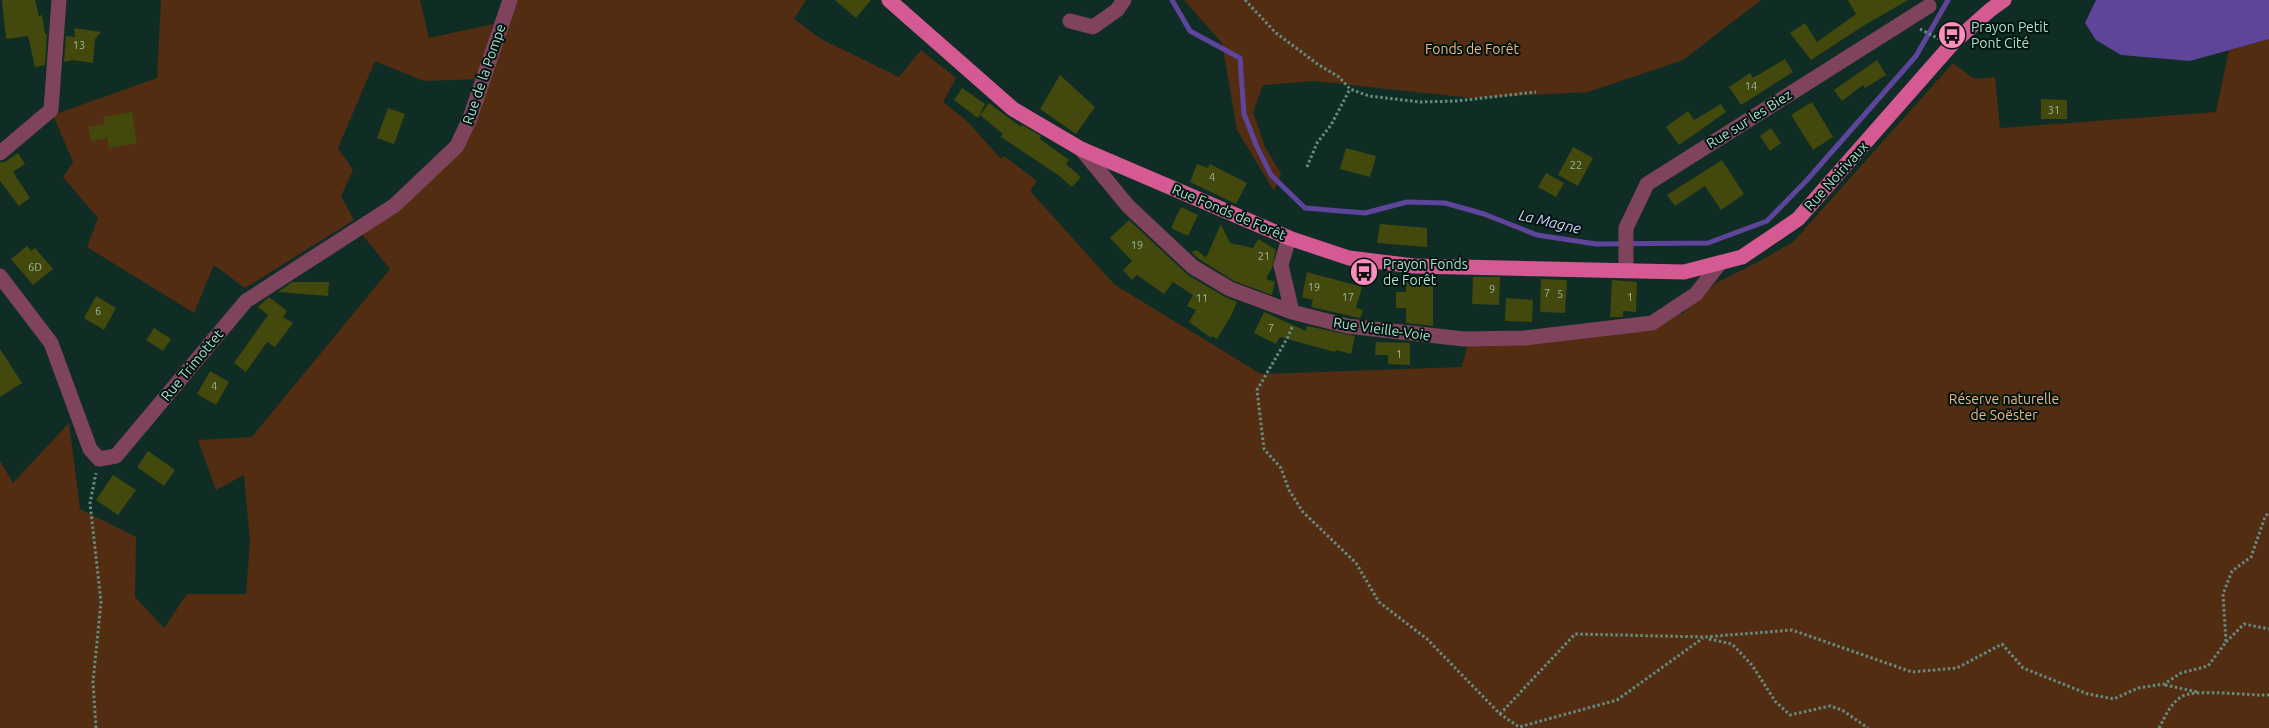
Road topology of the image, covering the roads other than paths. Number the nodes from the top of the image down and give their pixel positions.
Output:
1 (58, 0) edge
2 (510, 0) edge
3 (889, 0) edge
4 (1124, 0) edge
5 (2004, 0) edge
6 (1929, 6) dead end
7 (1070, 21) dead end
8 (457, 146) joint
9 (1081, 149) junction
10 (0, 153) edge
11 (1289, 238) junction
12 (1720, 263) junction
13 (1626, 271) junction
14 (0, 276) edge
15 (1292, 312) junction

1 - 10 street
2 - 8 street, Rue de la Pompe
3 - 9 main road, Rue Fonds de Forêt
4 - 7 street
5 - 12 main road, Rue Noirivaux
6 - 13 street, Rue sur les Biez
8 - 14 street, Rue Trimottet
9 - 11 main road, Rue Fonds de Forêt
9 - 15 street, Rue Vieille-Voie
11 - 13 main road, Rue Fonds de Forêt
11 - 15 street
12 - 13 main road, Rue Noirivaux
12 - 15 street, Rue Vieille-Voie

